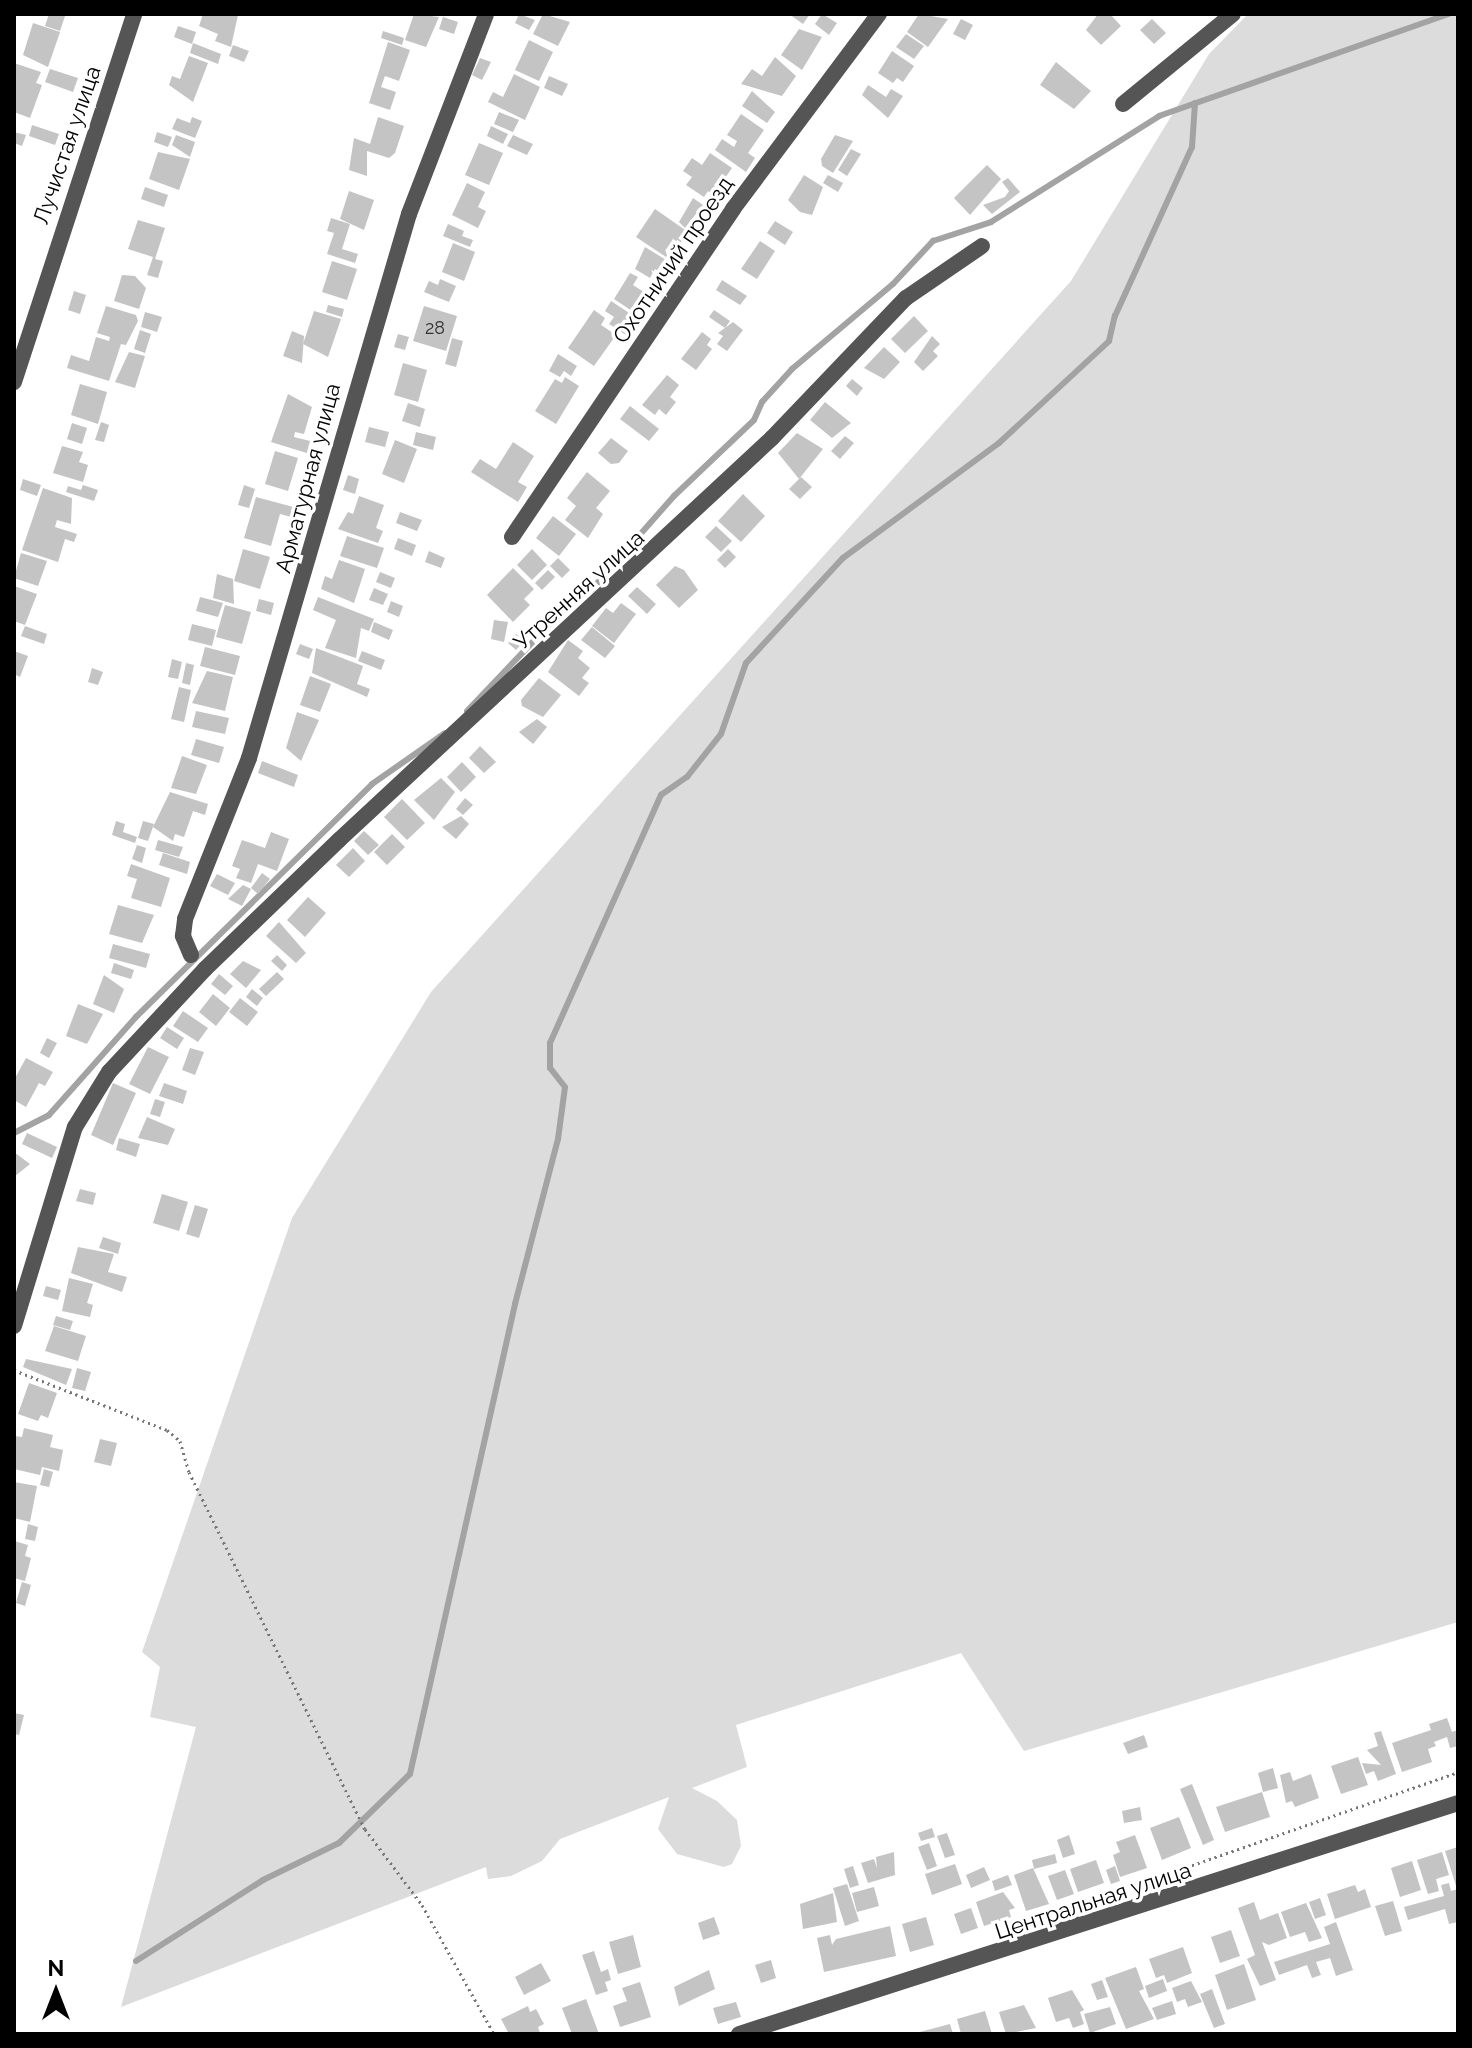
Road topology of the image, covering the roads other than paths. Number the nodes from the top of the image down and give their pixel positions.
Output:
1 (134, 14) edge
2 (486, 14) edge
3 (879, 14) edge
4 (1233, 14) edge
5 (1123, 104) dead end
6 (982, 246) dead end
7 (14, 382) edge
8 (512, 537) dead end
9 (199, 963) junction
10 (14, 1326) edge
11 (1458, 1803) edge
12 (739, 2034) edge

1 - 7 street, Лучистая улица
2 - 9 street, Арматурная улица
3 - 8 street, Охотничий проезд
4 - 5 street
6 - 9 street, Утренняя улица
9 - 10 street
11 - 12 street, Центральная улица

